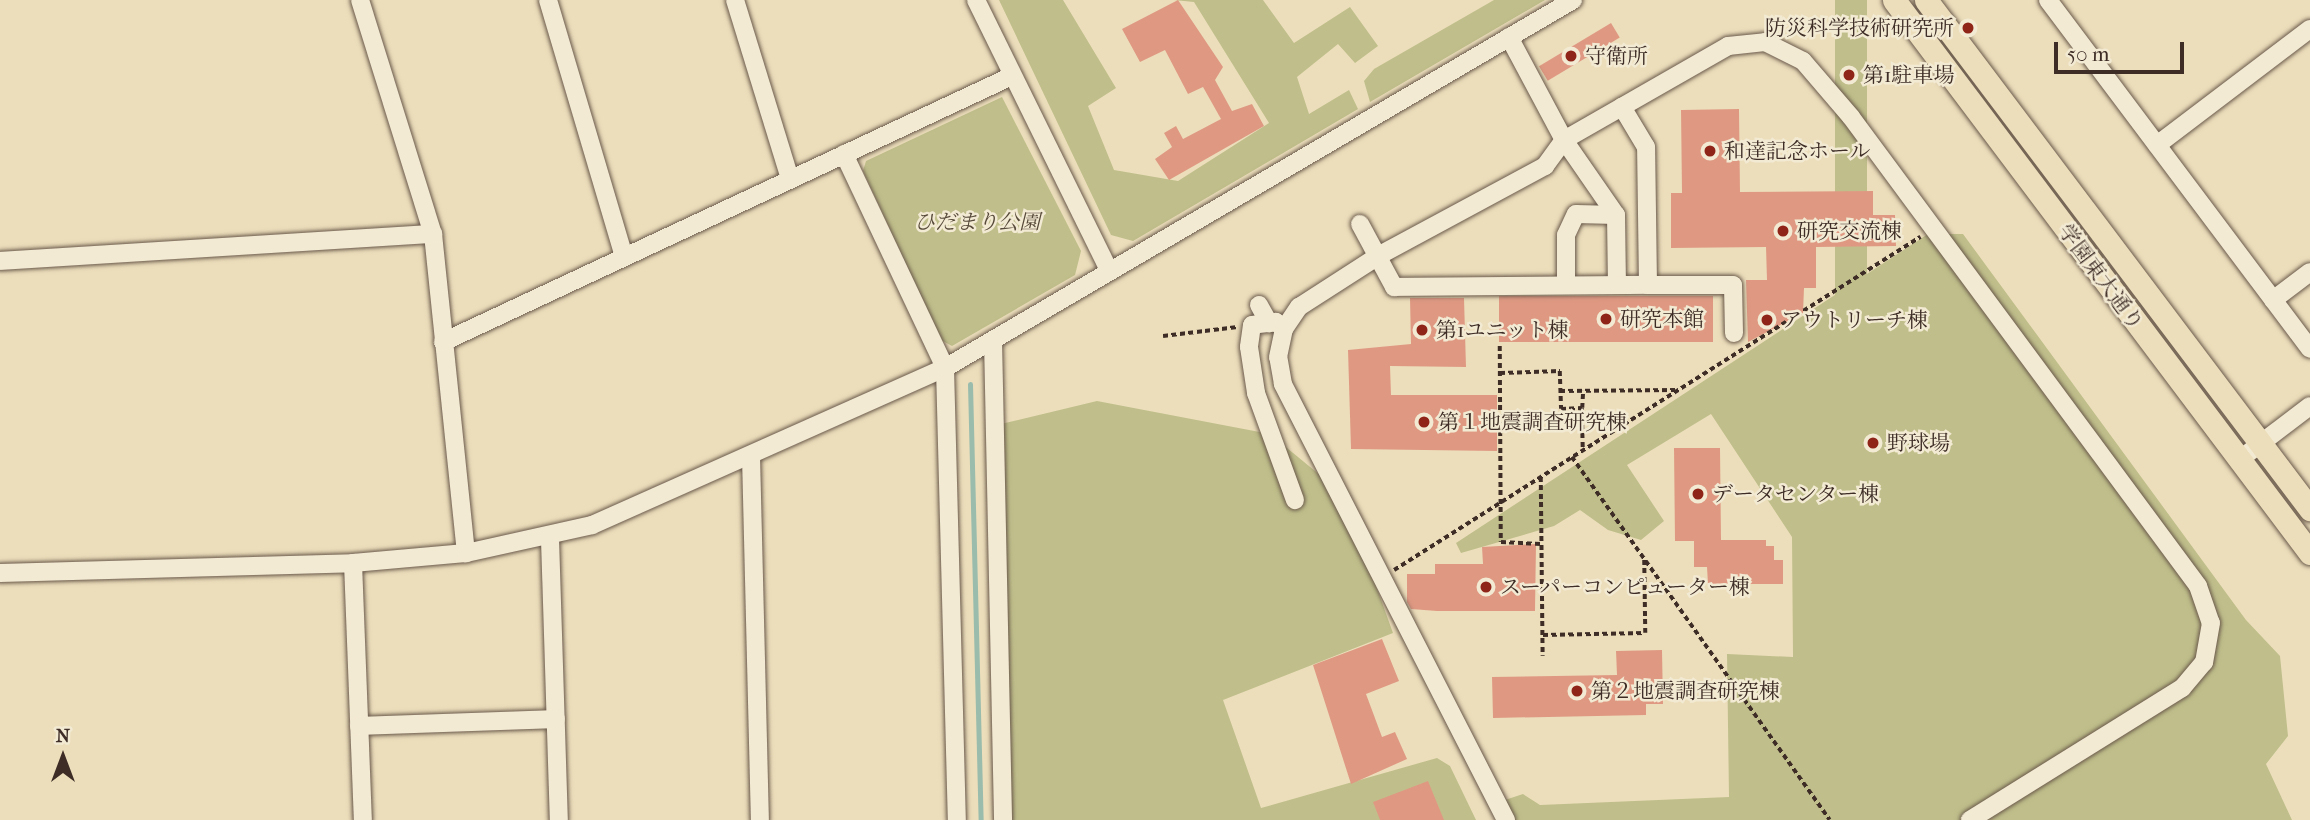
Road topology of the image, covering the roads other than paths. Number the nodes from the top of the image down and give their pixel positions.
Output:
1 (360, 0) edge
2 (548, 0) edge
3 (736, 0) edge
4 (975, 0) edge
5 (1573, 0) edge
6 (1894, 0) edge
7 (1926, 0) edge
8 (2048, 0) edge
9 (2310, 29) edge
10 (1509, 37) junction
11 (1012, 76) junction
12 (1622, 107) junction
13 (1564, 141) junction
14 (2157, 145) junction
15 (844, 154) junction
16 (790, 179) junction
17 (1616, 215) junction
18 (1360, 225) dead end
19 (433, 234) junction
20 (1378, 256) junction
21 (624, 257) junction
22 (0, 261) edge
23 (1109, 270) junction
24 (2310, 272) edge
25 (1566, 285) junction
26 (1617, 285) junction
27 (1648, 285) junction
28 (2273, 300) junction
29 (1259, 305) dead end
30 (1268, 326) junction
31 (1734, 333) dead end
32 (993, 340) junction
33 (443, 342) junction
34 (2310, 349) edge
35 (945, 368) junction
36 (2310, 406) edge
37 (2260, 443) junction
38 (751, 456) junction
39 (2239, 460) junction
40 (1295, 500) dead end
41 (2310, 509) edge
42 (550, 539) junction
43 (466, 552) junction
44 (2310, 553) edge
45 (353, 563) junction
46 (0, 573) edge
47 (556, 719) junction
48 (359, 726) junction
49 (363, 820) edge
50 (559, 820) edge
51 (760, 820) edge
52 (957, 820) edge
53 (1003, 820) edge
54 (1506, 820) edge
55 (1970, 820) edge

1 - 19 street
2 - 21 street
3 - 16 street
4 - 11 street
5 - 10 street
6 - 39 main road, 学園東大通り
7 - 37 main road, 学園東大通り
8 - 14 street
9 - 14 street
10 - 13 street
10 - 23 street
11 - 15 street
11 - 23 street
12 - 13 street
12 - 27 street
12 - 55 street
13 - 17 street
13 - 20 street
14 - 28 street
15 - 16 street
15 - 35 street
16 - 21 street
17 - 25 street
17 - 26 street
18 - 20 street
19 - 22 street
19 - 33 street
20 - 25 street
20 - 30 street
21 - 33 street
23 - 32 street
24 - 28 street
25 - 26 street
26 - 27 street
27 - 31 street
28 - 34 street
29 - 30 street
30 - 40 street
30 - 54 street
32 - 35 street
32 - 53 street
33 - 43 street
35 - 38 street
35 - 52 street
36 - 37 street
37 - 39 street
37 - 41 main road, 学園東大通り
38 - 42 street
38 - 51 street
39 - 44 main road, 学園東大通り
42 - 43 street
42 - 47 street
43 - 45 street
45 - 46 street
45 - 48 street
47 - 48 street
47 - 50 street
48 - 49 street

